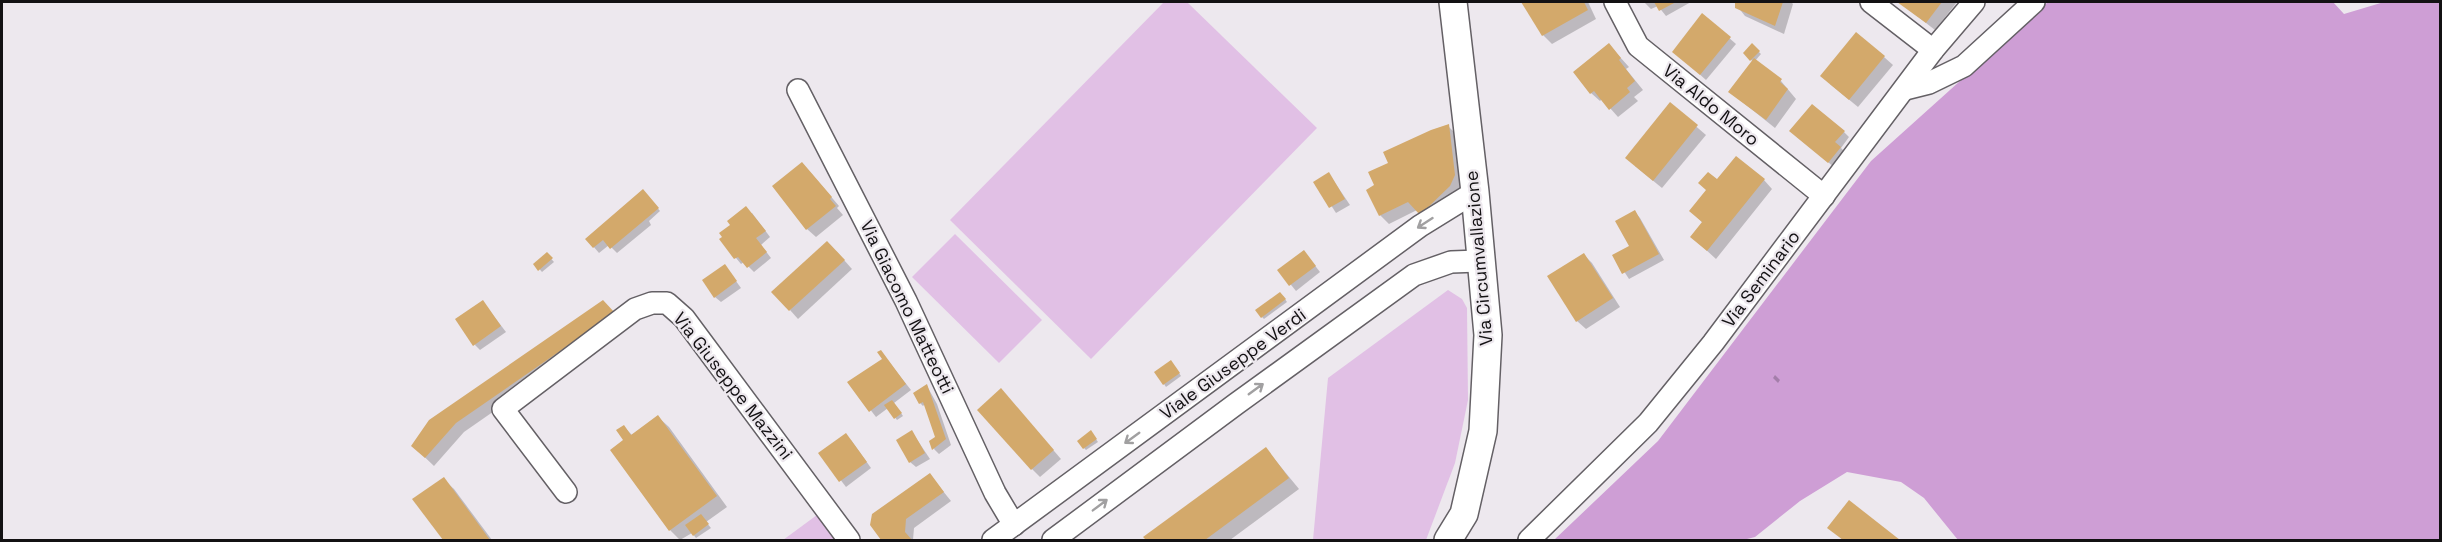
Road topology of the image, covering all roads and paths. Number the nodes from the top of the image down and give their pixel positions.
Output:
1 (1453, 2) edge
2 (1615, 2) edge
3 (1871, 2) edge
4 (1974, 2) edge
5 (2034, 2) edge
6 (1933, 50) junction
7 (1905, 89) junction
8 (798, 90) dead end
9 (1475, 192) junction
10 (1824, 196) junction
11 (1479, 261) junction
12 (566, 492) dead end
13 (1464, 514) junction
14 (1014, 525) junction
15 (849, 540) edge
16 (993, 540) edge
17 (1053, 540) edge
18 (1448, 540) edge
19 (1473, 540) edge
20 (1529, 540) edge

1 - 9 street, Via Circumvallazione
2 - 10 street, Via Aldo Moro
3 - 6 street
4 - 6 street, Via Seminario
5 - 7 street
6 - 7 street, Via Seminario
7 - 10 street, Via Seminario
8 - 14 street, Via Giacomo Matteotti
9 - 11 street, Via Circumvallazione
9 -> 14 street, Viale Giuseppe Verdi
10 - 20 street, Via Seminario
11 - 13 street, Via Circumvallazione
17 -> 11 street, Viale Giuseppe Verdi
12 - 15 street, Via Giuseppe Mazzini
13 - 18 street, Via Circumvallazione
13 - 19 street
14 - 16 street, Viale Giuseppe Verdi

